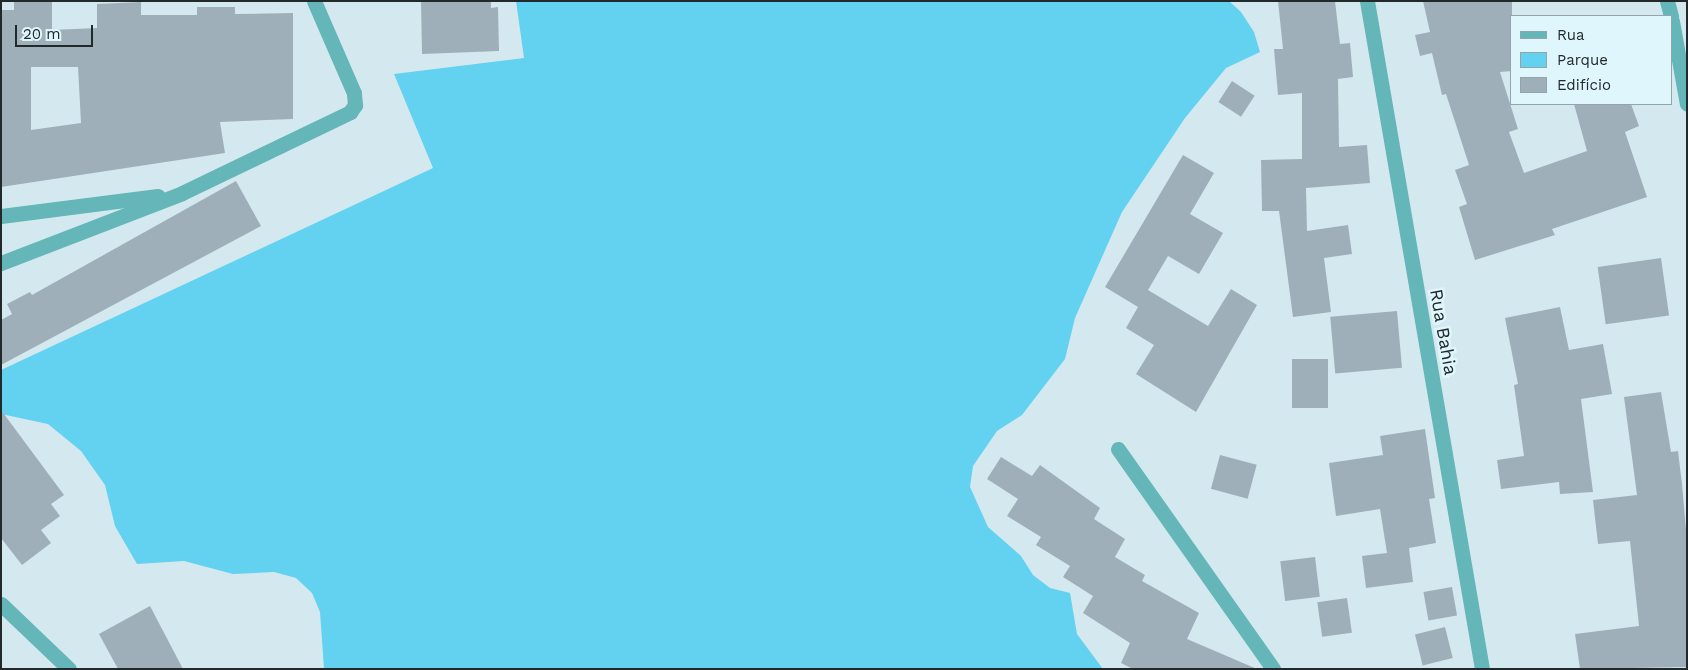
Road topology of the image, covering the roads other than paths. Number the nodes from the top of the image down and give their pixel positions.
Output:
1 (314, 1) edge
2 (1367, 1) edge
3 (1667, 1) edge
4 (1671, 15) edge
5 (1673, 27) edge
6 (1687, 104) edge
7 (182, 193) junction
8 (1, 216) edge
9 (1, 263) edge
10 (1118, 449) dead end
11 (1, 604) edge
12 (69, 669) edge
13 (1273, 669) edge
14 (1482, 669) edge

1 - 7 street
2 - 14 street, Rua Bahia
3 - 4 street
5 - 6 street
7 - 8 street
7 - 9 street
10 - 13 street
11 - 12 street

